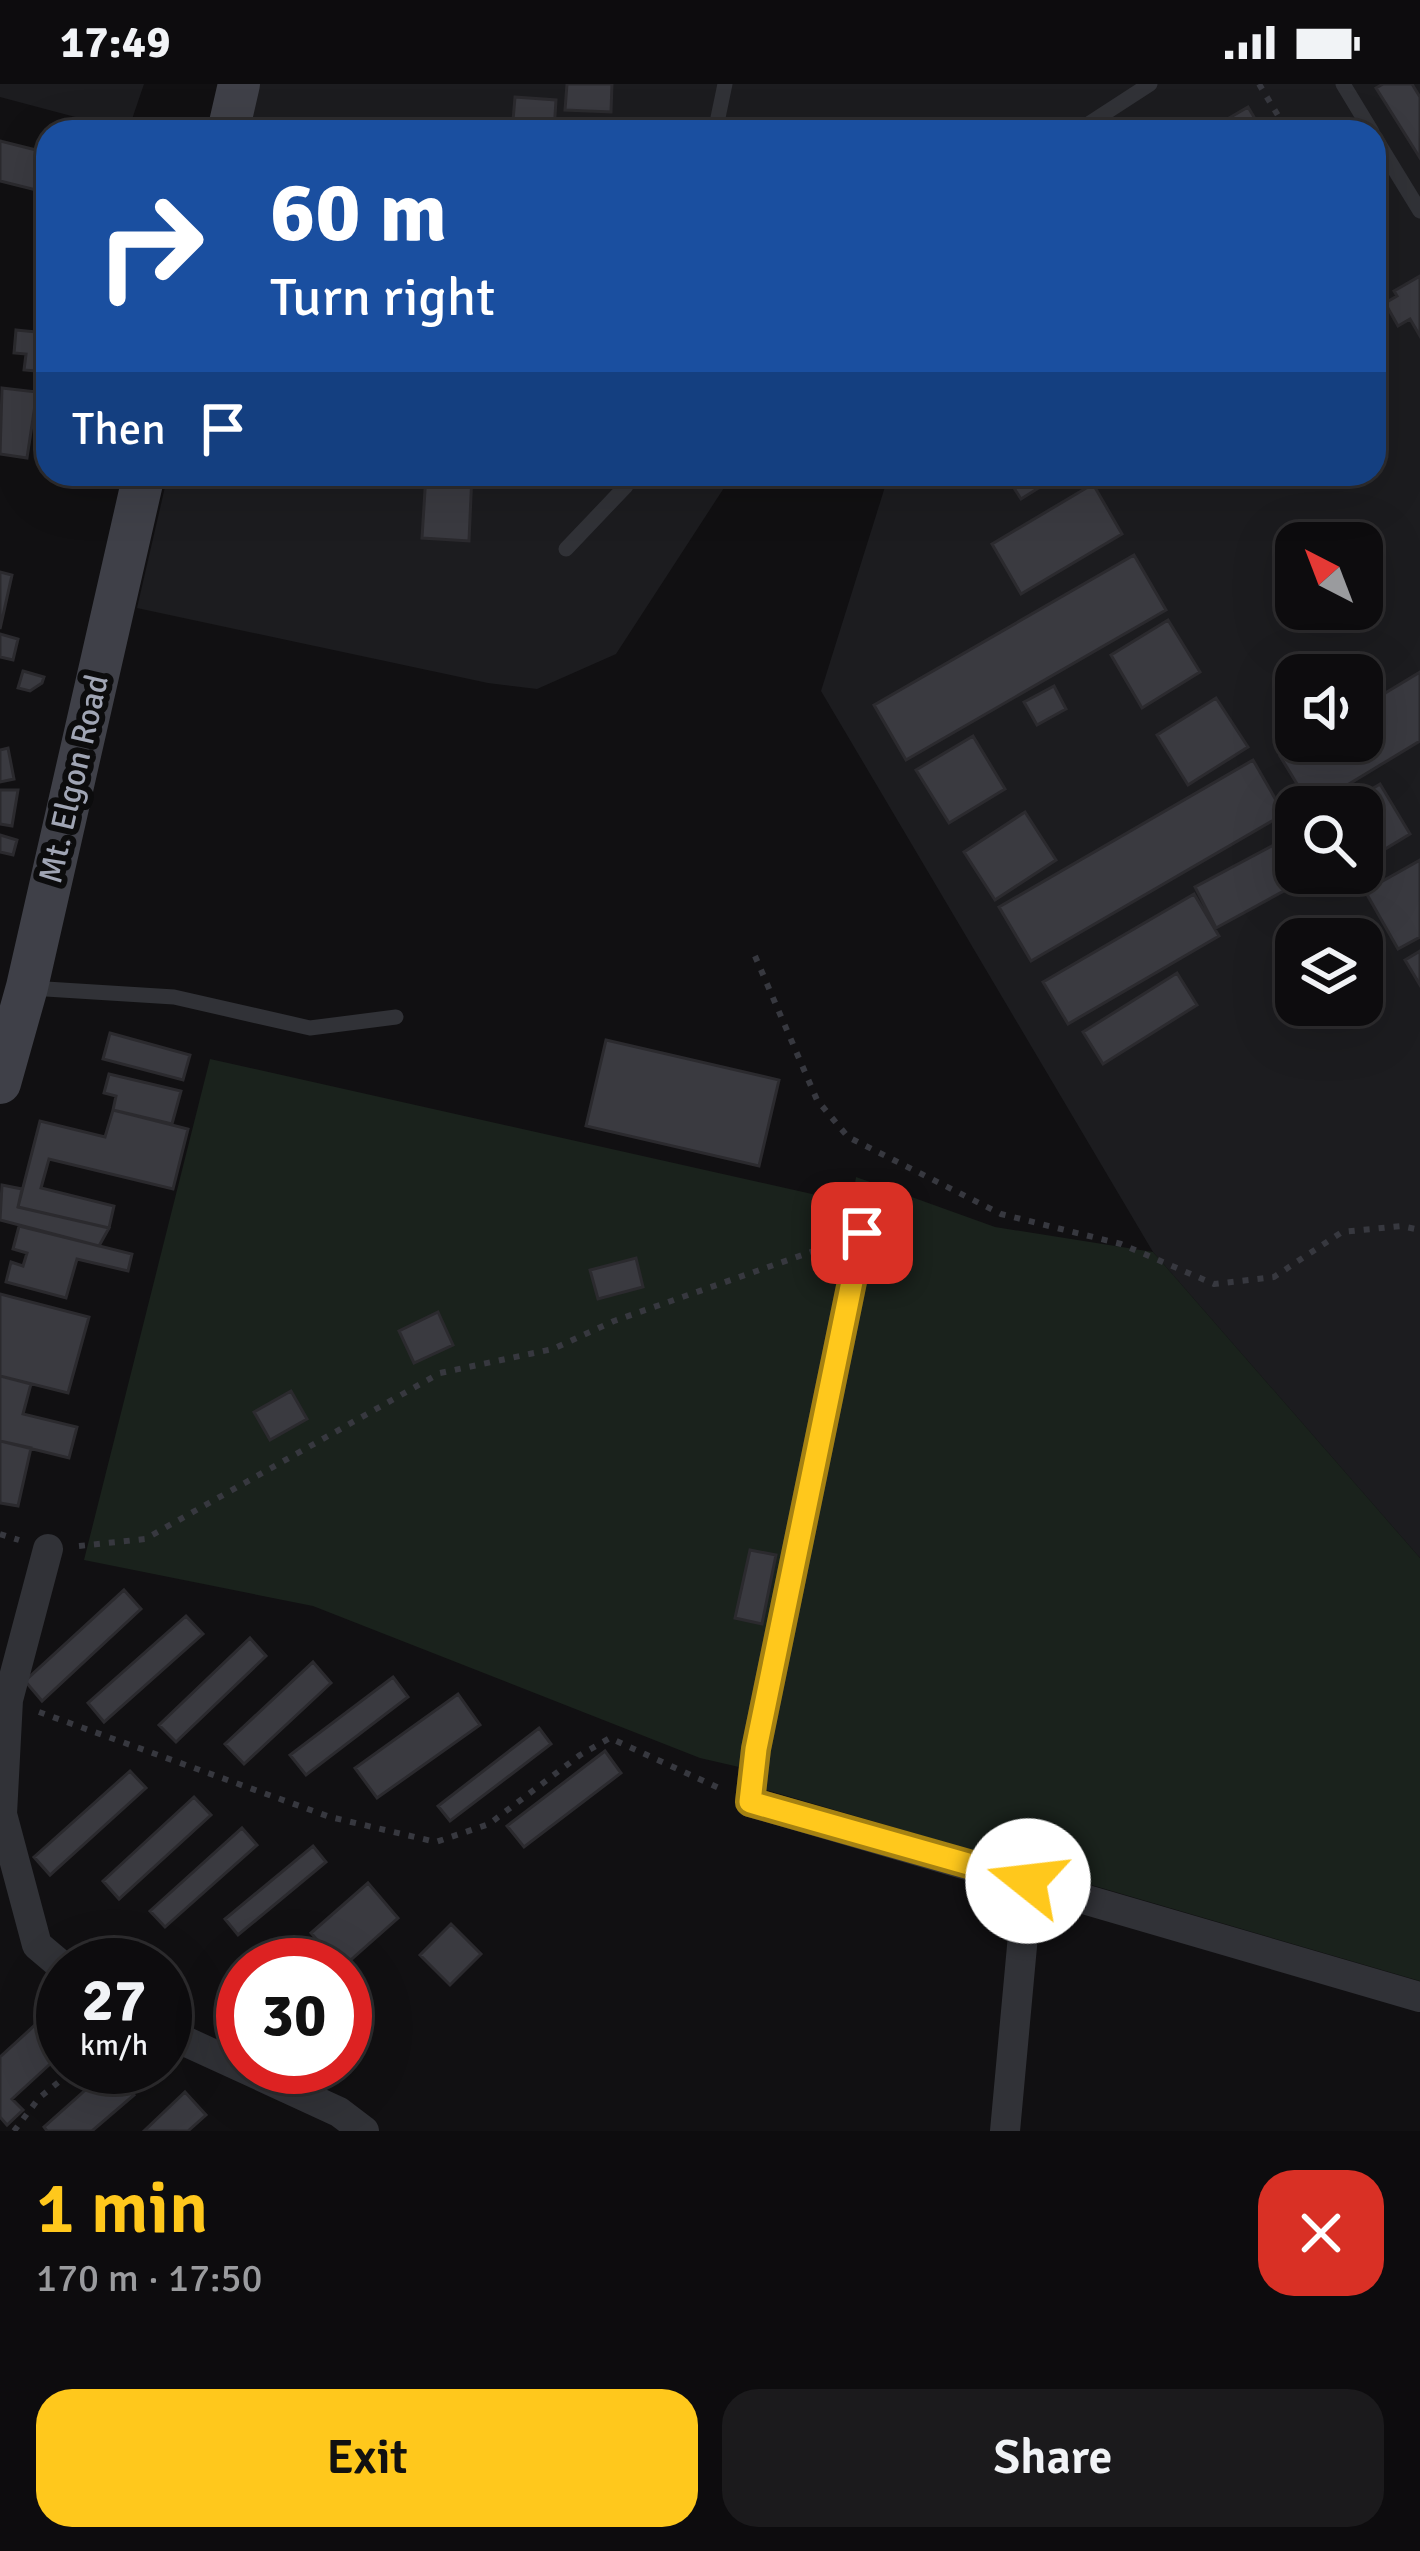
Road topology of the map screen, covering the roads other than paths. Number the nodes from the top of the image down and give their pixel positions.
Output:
1 (239, 84) edge
2 (725, 84) edge
3 (1150, 84) edge
4 (1342, 84) edge
5 (231, 120) edge
6 (718, 120) edge
7 (1094, 120) edge
8 (1364, 120) edge
9 (1386, 155) edge
10 (1420, 211) edge
11 (141, 486) edge
12 (626, 486) edge
13 (566, 549) dead end
14 (27, 987) junction
15 (396, 1017) dead end
16 (0, 1083) edge
17 (862, 1233) road end
18 (48, 1549) road end
19 (1028, 1881) junction
20 (36, 1941) edge
21 (1420, 1997) edge
22 (192, 2044) edge
23 (364, 2131) edge
24 (1005, 2131) edge

1 - 5 street
2 - 6 lane
3 - 7 lane
4 - 8 lane
9 - 10 lane
11 - 14 street, Mt. Elgon Road
12 - 13 lane
14 - 15 lane
14 - 16 street, Mt. Elgon Road
17 - 19 street
18 - 20 street
19 - 21 street
19 - 24 street
22 - 23 street

